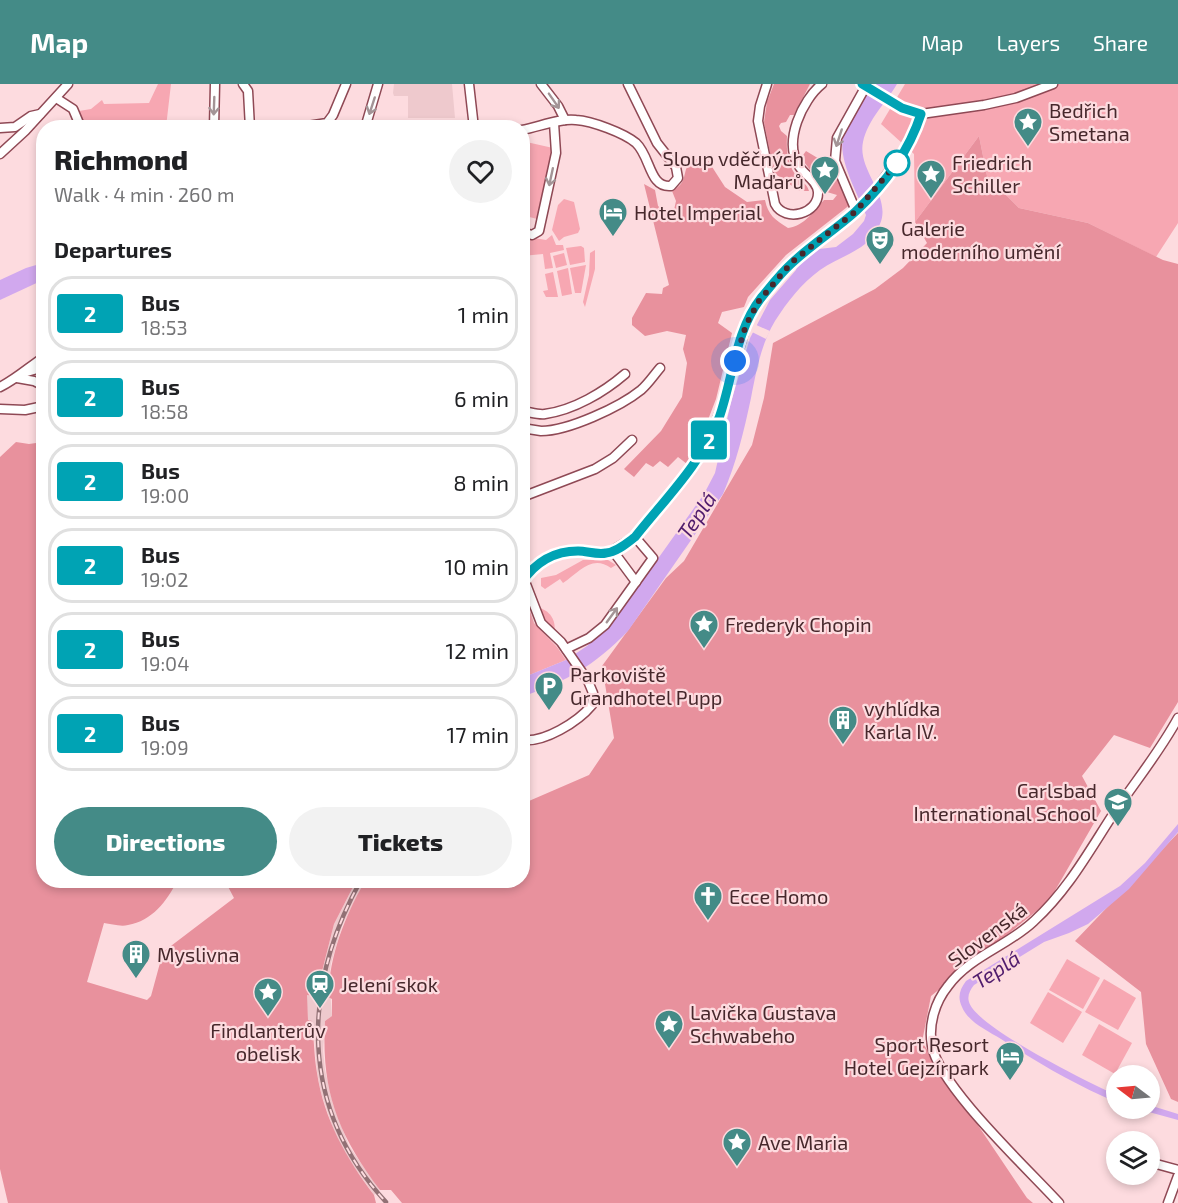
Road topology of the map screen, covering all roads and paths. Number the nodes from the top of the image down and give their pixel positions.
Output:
1 (68, 84) edge
2 (215, 84) edge
3 (243, 84) edge
4 (346, 84) edge
5 (378, 84) edge
6 (469, 84) edge
7 (541, 84) edge
8 (628, 84) edge
9 (766, 84) edge
10 (822, 84) edge
11 (1053, 84) edge
12 (865, 86) edge
13 (56, 98) junction
14 (40, 114) junction
15 (921, 114) junction
16 (78, 120) edge
17 (214, 120) edge
18 (250, 120) edge
19 (329, 120) edge
20 (367, 120) edge
21 (473, 120) edge
22 (565, 120) junction
23 (554, 123) junction
24 (0, 128) edge
25 (530, 128) edge
26 (0, 154) edge
27 (859, 208) junction
28 (530, 234) edge
29 (36, 362) edge
30 (660, 368) dead end
31 (36, 369) edge
32 (625, 374) dead end
33 (17, 378) junction
34 (36, 382) edge
35 (2, 383) edge
36 (36, 408) edge
37 (0, 409) edge
38 (530, 412) edge
39 (547, 414) junction
40 (530, 429) edge
41 (549, 430) junction
42 (632, 440) dead end
43 (530, 494) edge
44 (635, 537) junction
45 (613, 551) junction
46 (530, 573) edge
47 (636, 582) junction
48 (530, 597) edge
49 (569, 653) junction
50 (1178, 718) edge
51 (530, 741) edge
52 (1160, 1165) edge
53 (1178, 1170) edge
54 (1178, 1176) edge
55 (1059, 1203) edge
56 (1168, 1203) edge

1 - 13 street
2 -> 17 street
3 - 18 street
4 - 19 street
5 -> 20 street
6 - 21 street
7 -> 22 street
8 - 22 street
9 - 10 street
11 - 15 street
12 - 15 street
12 -> 27 street
13 - 14 street
13 - 16 street
14 - 24 street
14 - 26 street
15 - 27 street
22 - 23 street
23 - 25 street
23 -> 28 street
27 - 44 street
29 - 33 street
30 - 41 street
31 - 33 street
32 - 39 street
33 - 34 street
33 - 35 street
36 - 37 street
38 - 39 street
39 - 41 street
40 - 41 street
42 - 43 street
44 - 45 street
44 - 47 street
45 - 46 street
45 - 47 street
49 -> 47 street
48 - 49 street
49 - 51 street
50 - 55 street, Slovenská
52 - 53 street
54 - 56 street

